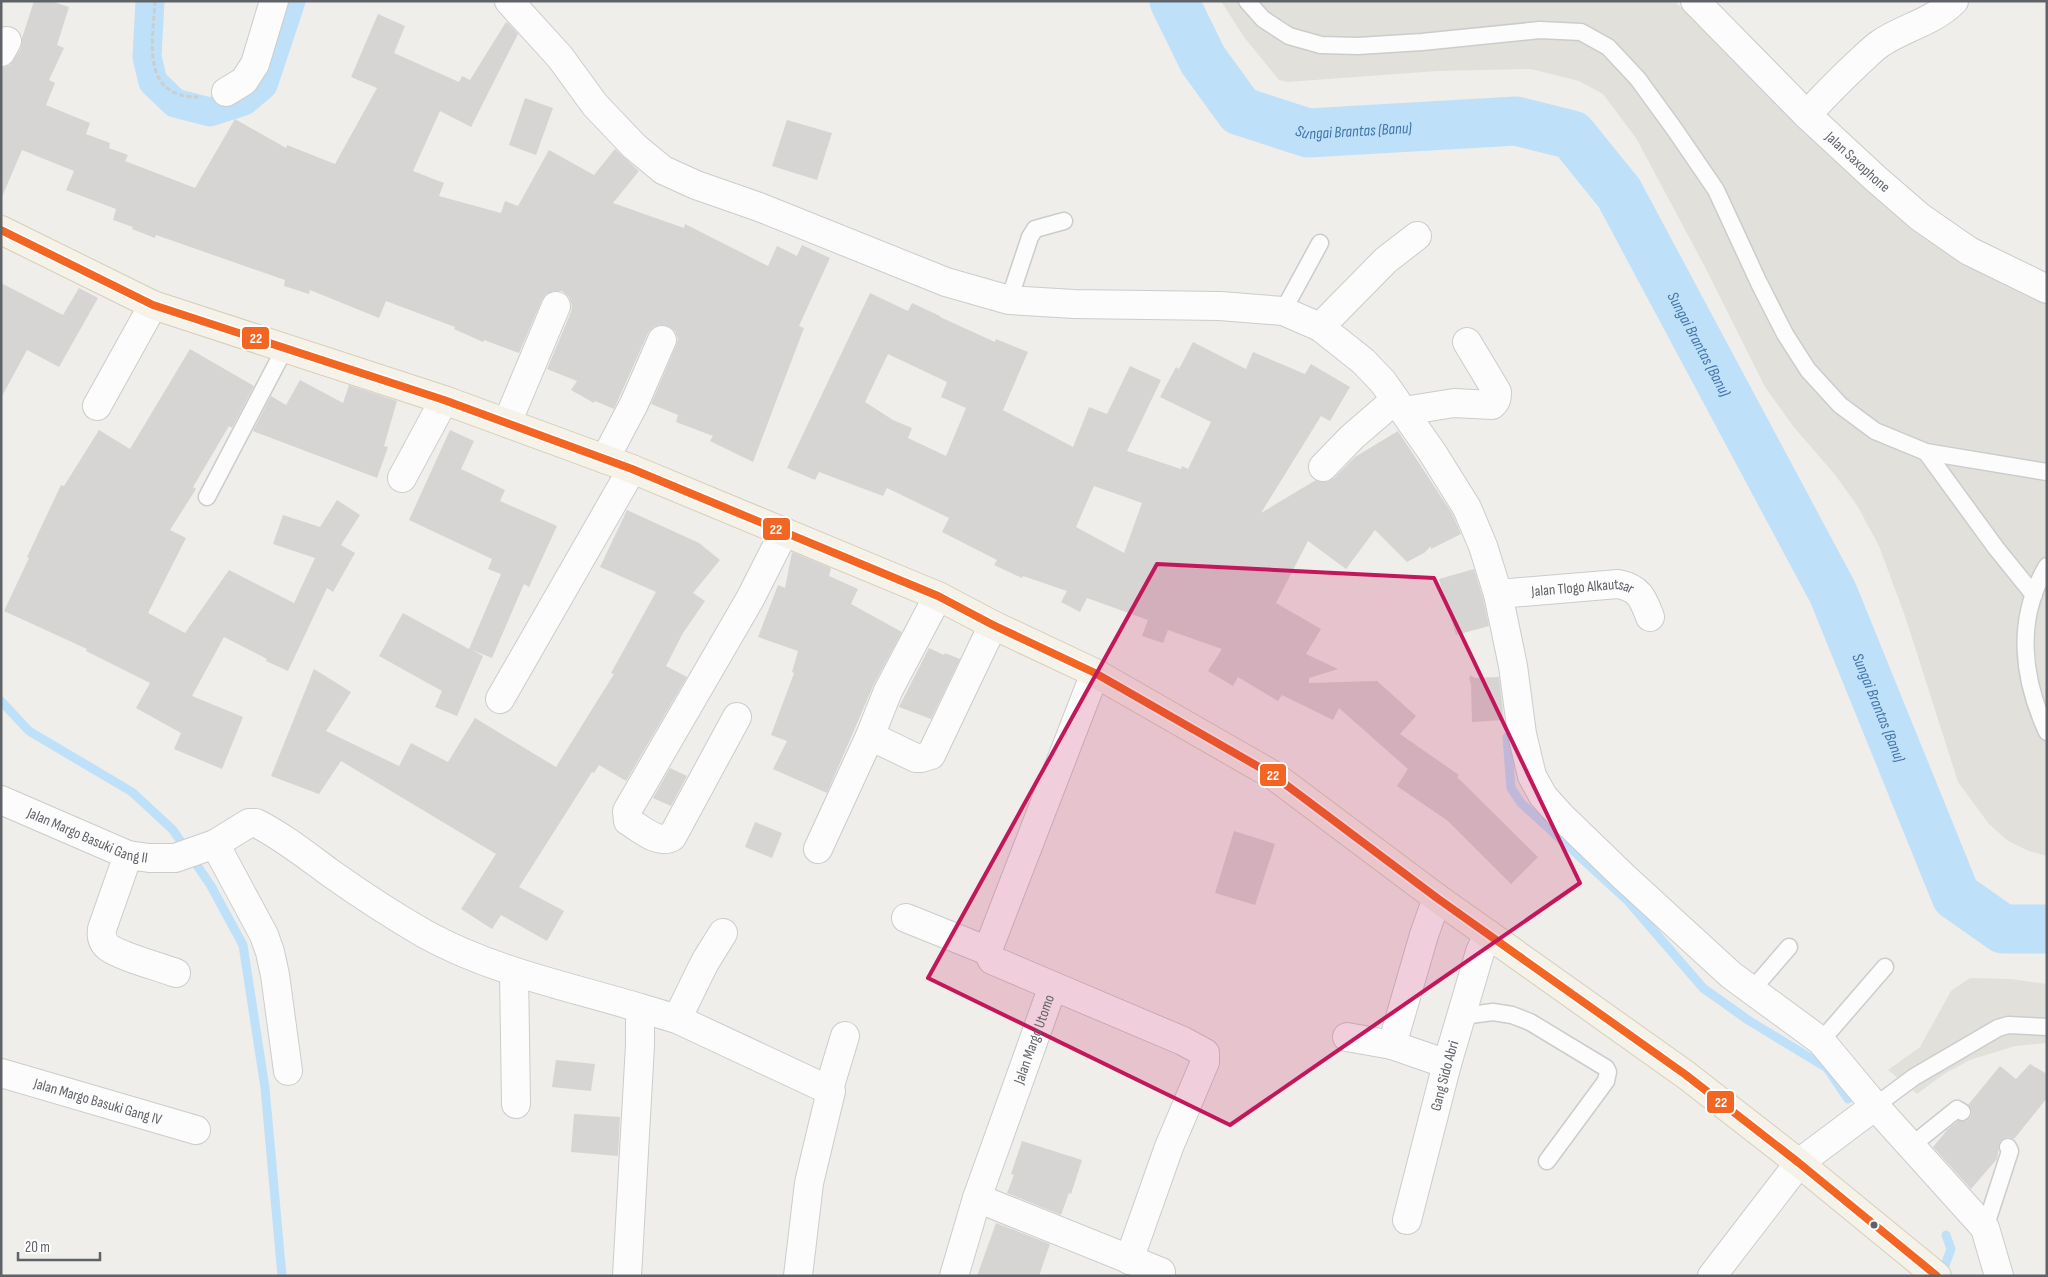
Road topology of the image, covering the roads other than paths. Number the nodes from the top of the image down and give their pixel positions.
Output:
1 (274, 1) edge
2 (509, 1) edge
3 (1247, 1) edge
4 (1695, 1) edge
5 (1954, 1) edge
6 (226, 92) road end
7 (1807, 115) junction
8 (1064, 221) dead end
9 (1, 230) edge
10 (1417, 236) dead end
11 (1320, 243) dead end
12 (2047, 289) edge
13 (1009, 300) junction
14 (153, 305) junction
15 (556, 306) dead end
16 (1282, 311) junction
17 (1320, 327) junction
18 (662, 340) dead end
19 (1467, 342) dead end
20 (285, 348) junction
21 (444, 400) junction
22 (1400, 405) junction
23 (97, 406) dead end
24 (507, 423) junction
25 (1926, 452) junction
26 (605, 459) junction
27 (1323, 467) dead end
28 (632, 469) junction
29 (2047, 472) edge
30 (402, 478) dead end
31 (207, 497) dead end
32 (784, 532) junction
33 (2047, 566) edge
34 (1498, 594) junction
35 (2034, 595) junction
36 (938, 596) junction
37 (1650, 617) dead end
38 (993, 625) junction
39 (1095, 672) junction
40 (500, 699) dead end
41 (737, 717) dead end
42 (2047, 732) edge
43 (870, 736) junction
44 (1, 800) edge
45 (212, 845) junction
46 (818, 849) dead end
47 (128, 854) junction
48 (1437, 898) junction
49 (906, 918) dead end
50 (723, 933) dead end
51 (1488, 934) junction
52 (1788, 947) dead end
53 (988, 951) junction
54 (1885, 967) dead end
55 (514, 972) junction
56 (176, 973) dead end
57 (1053, 986) junction
58 (1751, 991) junction
59 (640, 1008) junction
60 (1462, 1016) junction
61 (677, 1019) junction
62 (2047, 1028) edge
63 (845, 1036) dead end
64 (1347, 1037) dead end
65 (1821, 1041) junction
66 (1392, 1045) junction
67 (1447, 1064) junction
68 (288, 1071) dead end
69 (1, 1073) edge
70 (830, 1089) junction
71 (516, 1104) dead end
72 (1875, 1106) junction
73 (1962, 1112) dead end
74 (196, 1130) dead end
75 (1911, 1146) junction
76 (2008, 1147) dead end
77 (1547, 1160) dead end
78 (1799, 1163) junction
79 (978, 1198) junction
80 (1406, 1220) dead end
81 (1985, 1228) junction
82 (1129, 1260) junction
83 (1927, 1268) edge
84 (1161, 1272) dead end
85 (627, 1276) edge
86 (798, 1276) edge
87 (954, 1276) edge
88 (1712, 1276) edge
89 (1999, 1276) edge

1 - 6 street
2 - 13 street
3 - 25 lane
4 - 7 street, Jalan Saxophone
5 - 7 street
7 - 12 street, Jalan Saxophone
8 - 13 lane
9 - 14 main road
10 - 17 street
11 - 16 lane
13 - 16 street
14 - 20 main road
14 - 23 street
15 - 24 street
16 - 17 street
17 - 22 street
18 - 26 street
19 - 22 street
20 - 21 main road
20 - 31 lane
21 - 24 main road
21 - 30 street
22 - 27 street
22 - 34 street
24 - 26 main road
25 - 29 lane
25 - 35 lane
26 - 28 main road
28 - 32 main road
28 - 40 street
32 - 36 main road
32 - 41 street
33 - 35 lane
34 - 37 street, Jalan Tlogo Alkautsar
34 - 58 street
35 - 42 lane
36 - 38 main road
36 - 43 street
38 - 39 main road
38 - 43 street
39 - 48 main road
39 - 53 street
43 - 46 street
44 - 47 street, Jalan Margo Basuki Gang II
45 - 47 street, Jalan Margo Basuki Gang II
45 - 55 street, Jalan Margo Basuki Gang II
45 - 68 street
47 - 56 street
48 - 51 main road
48 - 66 street
49 - 53 street, Jalan Margo Utomo
50 - 61 street
51 - 60 street, Gang Sido Abri
51 - 78 main road
52 - 58 lane
53 - 57 street, Jalan Margo Utomo
54 - 65 lane
55 - 59 street
55 - 71 street
57 - 79 street, Jalan Margo Utomo
57 - 82 street
58 - 65 street
59 - 61 street
59 - 85 street
60 - 67 street, Gang Sido Abri
60 - 77 lane
61 - 70 street
62 - 72 lane
63 - 70 street
64 - 66 street
65 - 72 street
66 - 67 street
67 - 80 street, Gang Sido Abri
69 - 74 street, Jalan Margo Basuki Gang IV
70 - 86 street
72 - 75 street
72 - 78 street
73 - 75 lane
75 - 81 street
76 - 81 lane
78 - 83 main road
78 - 88 street
79 - 82 street
79 - 87 street, Jalan Margo Utomo
81 - 89 street
82 - 84 street

